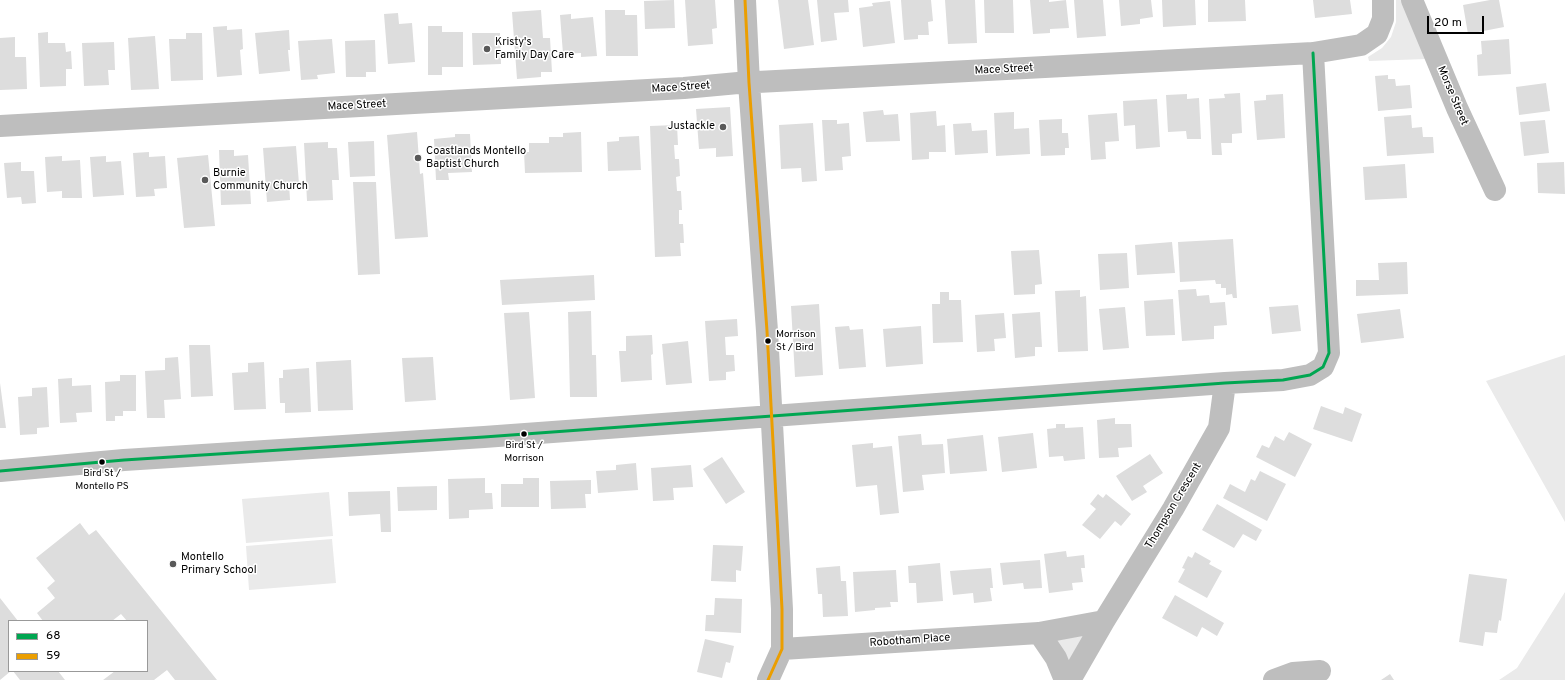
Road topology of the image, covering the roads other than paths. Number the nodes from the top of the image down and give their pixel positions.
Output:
1 (745, 0) edge
2 (1383, 0) edge
3 (1412, 0) edge
4 (1313, 53) junction
5 (749, 83) junction
6 (0, 126) edge
7 (1496, 190) dead end
8 (1226, 382) junction
9 (771, 416) junction
10 (0, 471) edge
11 (1104, 621) junction
12 (1039, 633) junction
13 (782, 649) junction
14 (1320, 671) dead end
15 (768, 680) edge
16 (1066, 680) edge
17 (1070, 680) edge
18 (1274, 680) edge

1 - 5 street
2 - 4 street, Mace Street
3 - 7 street, Morse Street
4 - 5 street, Mace Street
4 - 8 street
5 - 6 street, Mace Street
5 - 9 street
8 - 9 street
8 - 11 street, Thompson Crescent
9 - 10 street
9 - 13 street
11 - 12 street, Robotham Place
11 - 17 street, Thompson Crescent
12 - 13 street, Robotham Place
12 - 16 street
13 - 15 street
14 - 18 street

